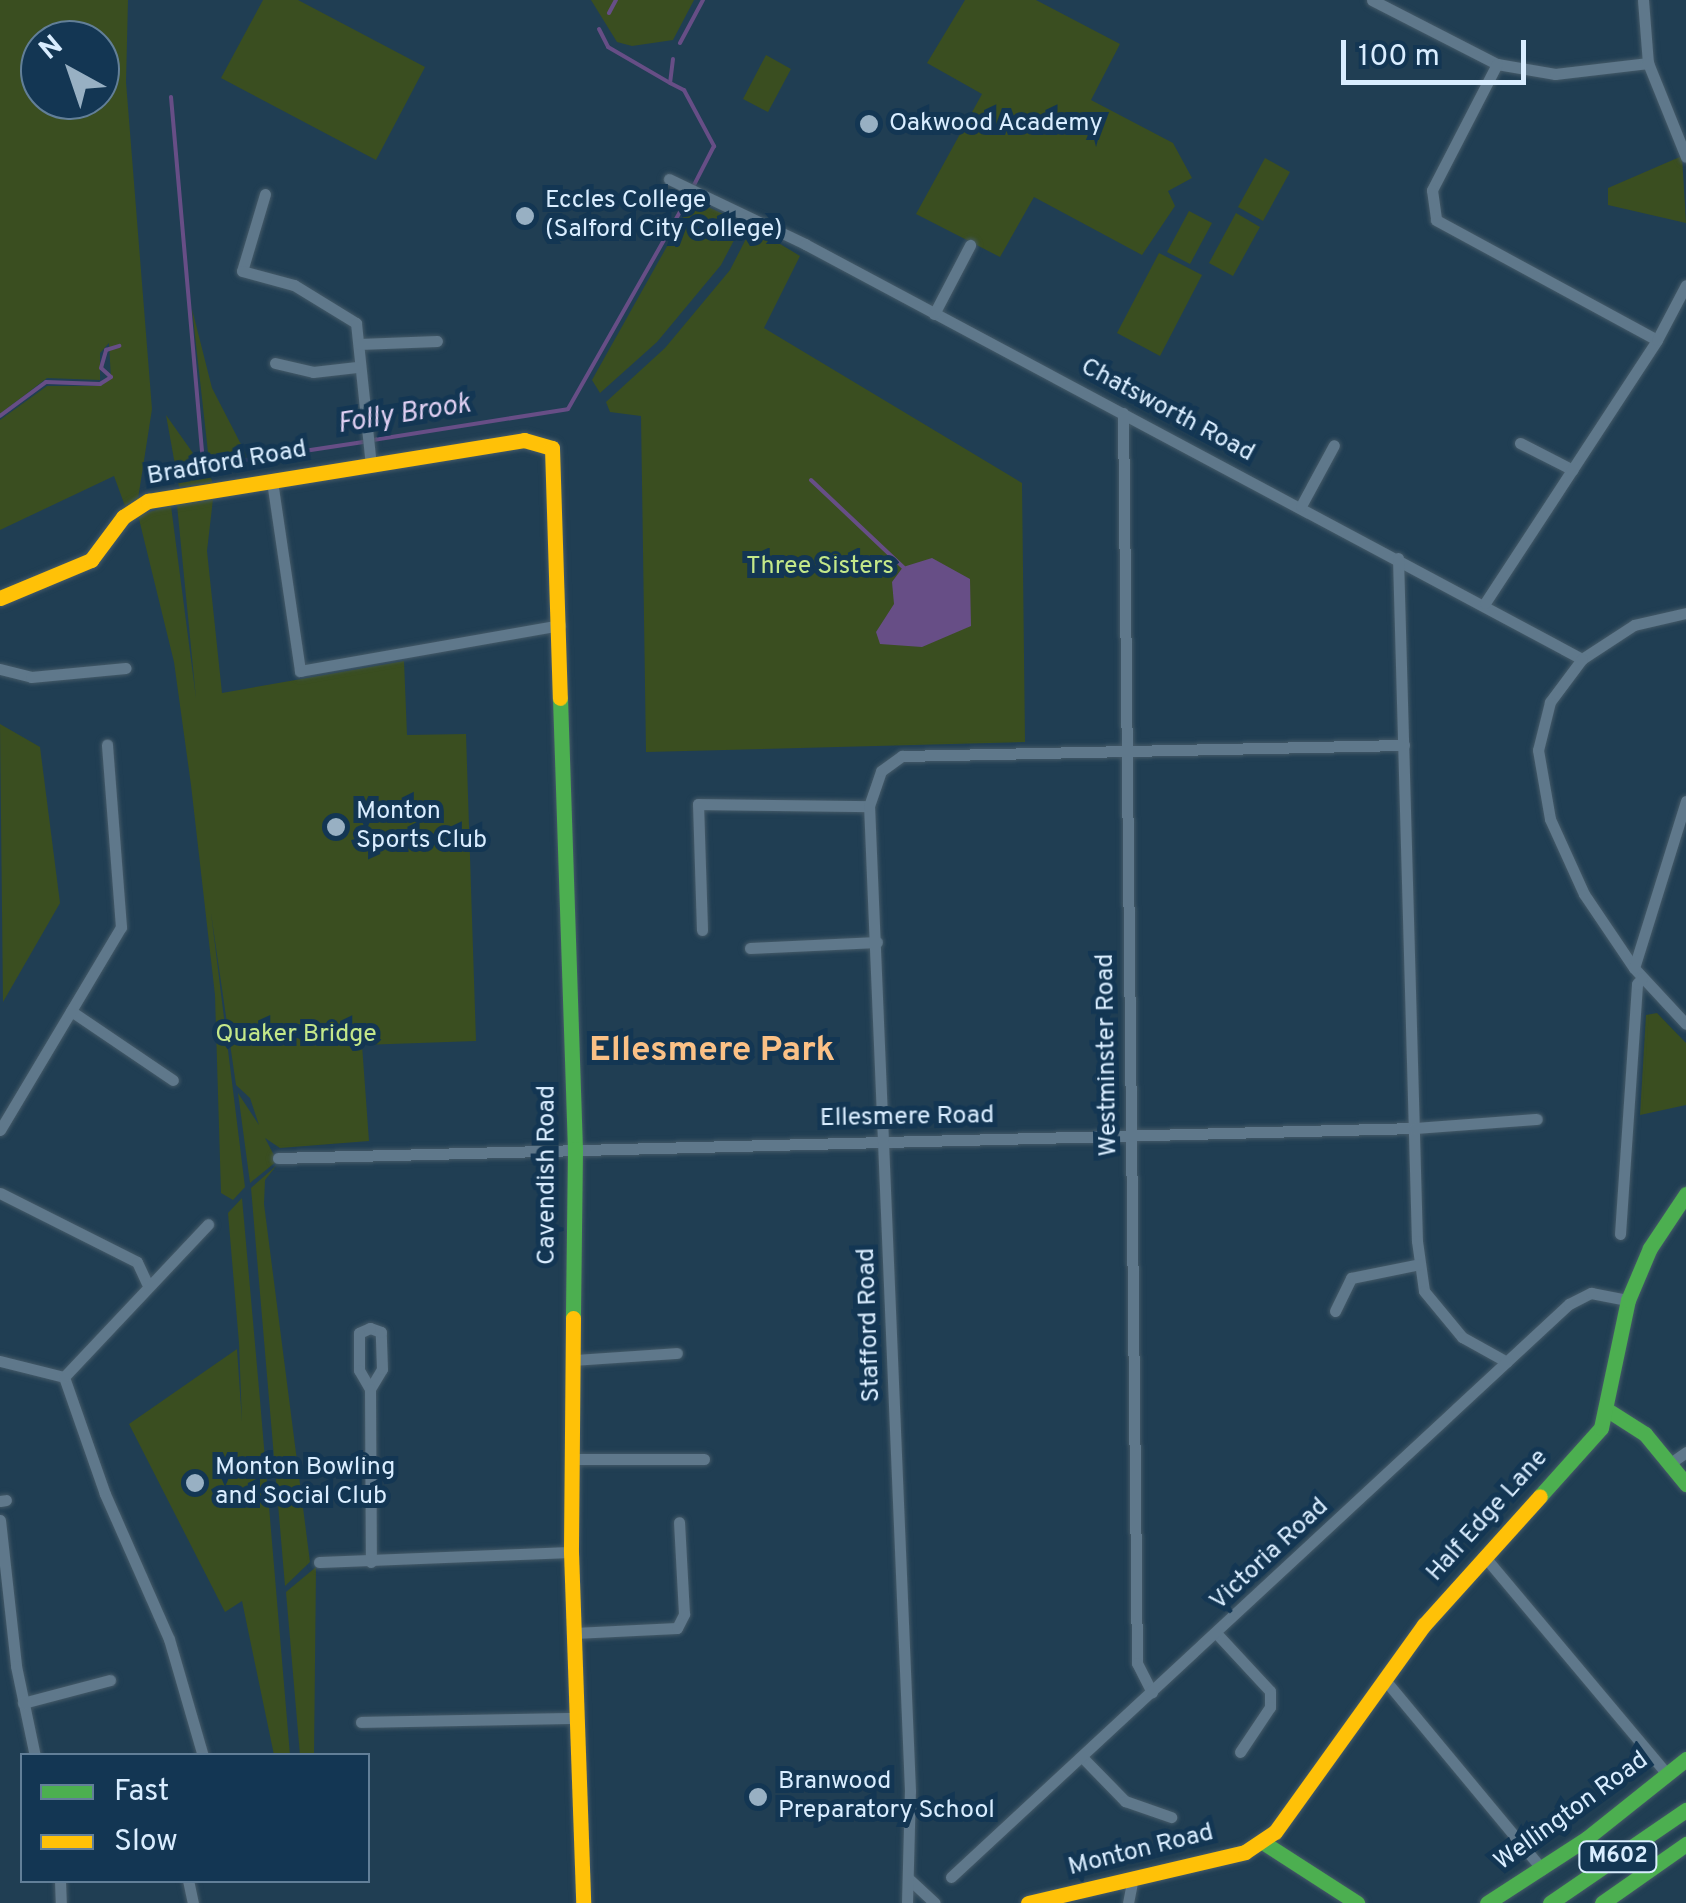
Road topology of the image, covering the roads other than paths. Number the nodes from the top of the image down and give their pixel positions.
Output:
1 (1372, 0) edge
2 (1643, 0) edge
3 (1648, 63) junction
4 (1497, 64) junction
5 (1686, 158) edge
6 (674, 181) dead end
7 (266, 194) dead end
8 (970, 244) dead end
9 (1686, 285) edge
10 (934, 314) junction
11 (1658, 340) junction
12 (437, 341) dead end
13 (359, 344) junction
14 (275, 363) dead end
15 (356, 367) junction
16 (1123, 413) junction
17 (1520, 443) dead end
18 (1334, 445) dead end
19 (552, 448) joint
20 (371, 465) junction
21 (1573, 470) junction
22 (272, 482) junction
23 (1301, 506) junction
24 (1398, 558) junction
25 (0, 598) edge
26 (1485, 602) junction
27 (1686, 612) edge
28 (560, 624) junction
29 (1582, 658) junction
30 (126, 668) dead end
31 (0, 669) edge
32 (1404, 745) junction
33 (107, 746) dead end
34 (1124, 754) junction
35 (1686, 801) edge
36 (869, 806) junction
37 (702, 930) dead end
38 (877, 942) junction
39 (750, 948) dead end
40 (1638, 973) junction
41 (72, 1011) junction
42 (1686, 1024) edge
43 (173, 1080) dead end
44 (1537, 1119) dead end
45 (1414, 1128) junction
46 (0, 1130) edge
47 (1132, 1135) junction
48 (888, 1142) junction
49 (575, 1148) junction
50 (278, 1158) dead end
51 (0, 1193) edge
52 (1683, 1204) edge
53 (208, 1224) dead end
54 (1620, 1234) dead end
55 (1420, 1264) junction
56 (147, 1282) junction
57 (1628, 1300) junction
58 (1335, 1310) dead end
59 (678, 1354) dead end
60 (574, 1360) junction
61 (0, 1361) edge
62 (1507, 1362) junction
63 (64, 1378) junction
64 (370, 1389) junction
65 (1609, 1411) junction
66 (1686, 1452) edge
67 (573, 1458) junction
68 (704, 1459) dead end
69 (1669, 1464) junction
70 (1686, 1484) edge
71 (0, 1520) edge
72 (679, 1522) dead end
73 (571, 1552) junction
74 (1484, 1556) junction
75 (319, 1562) dead end
76 (371, 1562) junction
77 (574, 1632) junction
78 (1218, 1635) junction
79 (110, 1680) dead end
80 (1385, 1680) junction
81 (1152, 1692) junction
82 (22, 1704) junction
83 (372, 1708) dead end
84 (576, 1718) junction
85 (1240, 1752) dead end
86 (35, 1753) edge
87 (202, 1753) edge
88 (1082, 1757) junction
89 (1686, 1759) edge
90 (1667, 1774) junction
91 (1686, 1810) edge
92 (1171, 1817) dead end
93 (1264, 1843) junction
94 (1686, 1844) edge
95 (1542, 1869) junction
96 (951, 1877) dead end
97 (909, 1879) junction
98 (1132, 1882) junction
99 (583, 1903) edge
100 (907, 1903) edge
101 (935, 1903) edge
102 (1028, 1903) edge
103 (1128, 1903) edge
104 (1356, 1903) edge
105 (1486, 1903) edge
106 (1550, 1903) edge
107 (1602, 1903) edge

1 - 4 street
2 - 3 street
3 - 4 street
3 - 5 street
4 - 11 street
6 - 10 street, Chatsworth Road
7 - 13 street
8 - 10 street
9 - 11 street
10 - 16 street, Chatsworth Road
11 - 21 street
12 - 13 street
13 - 15 street
14 - 15 street
15 - 20 street
16 - 23 street, Chatsworth Road
16 - 34 street, Westminster Road
17 - 21 street
18 - 23 street
19 - 20 main road, Bradford Road
19 - 28 main road, Cavendish Road
20 - 22 main road, Bradford Road
21 - 26 street
22 - 25 main road, Bradford Road
22 - 28 street
23 - 24 street, Chatsworth Road
24 - 26 street, Chatsworth Road
24 - 32 street
26 - 29 street, Chatsworth Road
27 - 29 street
28 - 49 main road, Cavendish Road
29 - 40 street
30 - 31 street
32 - 34 street
32 - 45 street
33 - 41 street
34 - 36 street, Stafford Road
34 - 47 street, Westminster Road
35 - 40 street
36 - 37 street
36 - 38 street, Stafford Road
38 - 39 street
38 - 48 street, Stafford Road
40 - 42 street
40 - 54 street
41 - 43 street
41 - 46 street
44 - 45 street, Ellesmere Road
45 - 47 street, Ellesmere Road
45 - 55 street
47 - 48 street, Ellesmere Road
47 - 81 street, Westminster Road
48 - 49 street, Ellesmere Road
48 - 97 street, Stafford Road
49 - 50 street, Ellesmere Road
49 - 60 main road, Cavendish Road
51 - 56 street
52 - 57 main road, Half Edge Lane
53 - 56 street
55 - 58 street
55 - 62 street
56 - 63 street
57 - 62 street, Victoria Road
57 - 65 main road, Half Edge Lane
59 - 60 street
60 - 67 main road, Cavendish Road
61 - 63 street
62 - 78 street, Victoria Road
63 - 87 street
64 - 64 street
64 - 76 street
65 - 69 main road
65 - 74 main road, Half Edge Lane
66 - 69 street
67 - 68 street
67 - 73 main road, Cavendish Road
69 - 70 main road
71 - 82 street
72 - 77 street
73 - 76 street
73 - 77 main road, Cavendish Road
74 - 80 main road, Half Edge Lane
74 - 90 street
75 - 76 street
77 - 84 main road, Cavendish Road
78 - 81 street, Victoria Road
78 - 85 street
79 - 82 street
80 - 93 main road, Half Edge Lane
80 - 95 street
81 - 88 street, Victoria Road
82 - 86 street
83 - 84 street
84 - 99 main road, Cavendish Road
88 - 92 street
88 - 96 street, Victoria Road
89 - 90 main road, Wellington Road
90 - 95 main road, Wellington Road
91 - 106 main road, M602
93 - 98 main road, Monton Road
93 - 104 main road
94 - 107 main road, M602
95 - 105 main road, Wellington Road
97 - 100 street, Stafford Road
97 - 101 street
98 - 102 main road, Monton Road
98 - 103 street

